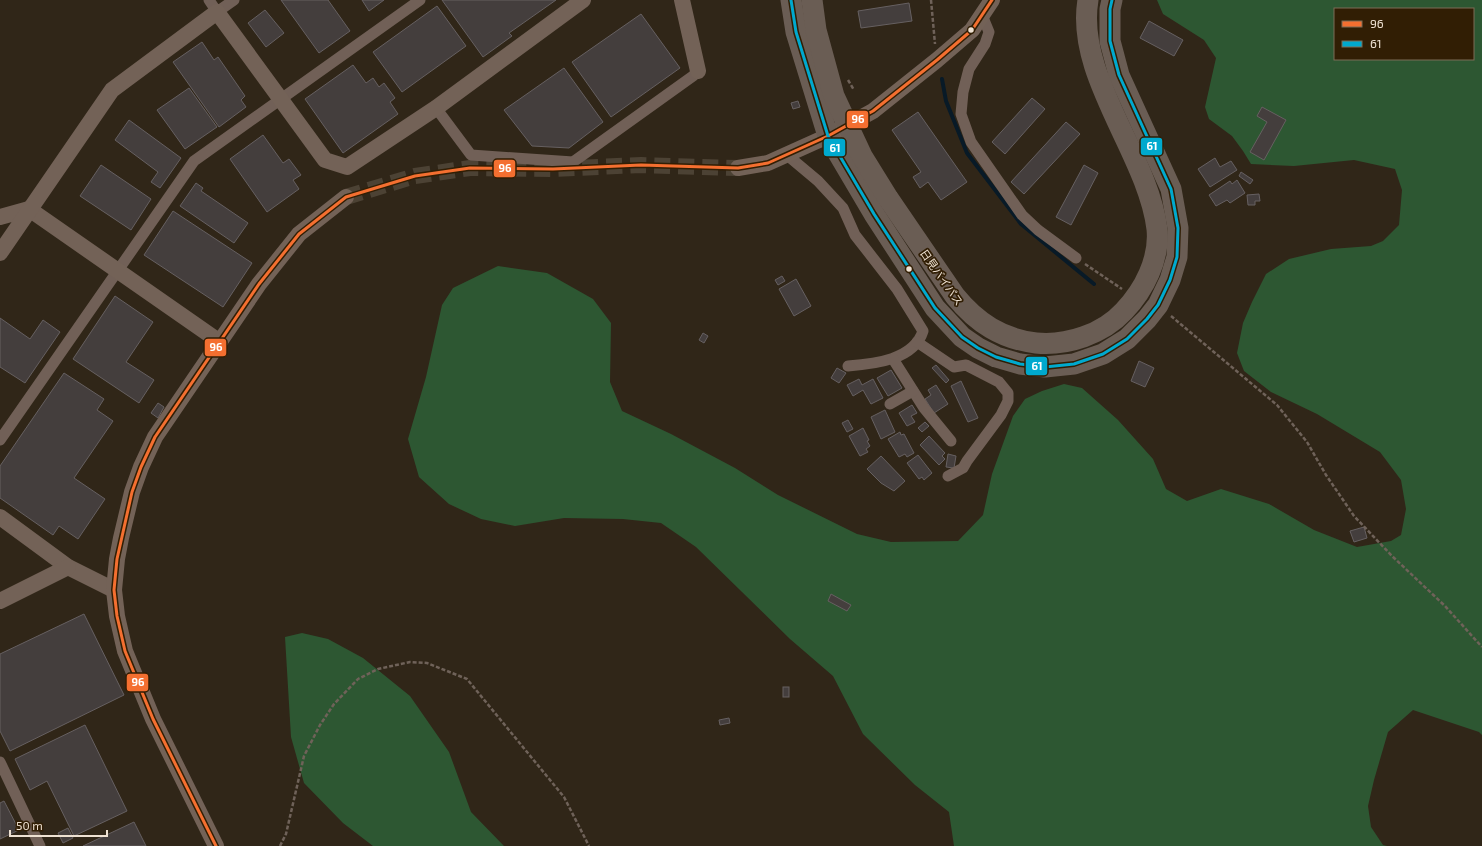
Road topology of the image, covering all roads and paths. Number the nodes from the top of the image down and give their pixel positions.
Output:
1 (234, 0) edge
2 (420, 0) edge
3 (582, 0) edge
4 (682, 0) edge
5 (792, 0) edge
6 (812, 0) edge
7 (931, 0) edge
8 (992, 0) edge
9 (1088, 0) edge
10 (1112, 0) edge
11 (213, 6) edge
12 (982, 14) junction
13 (937, 60) junction
14 (698, 71) joint
15 (280, 100) junction
16 (436, 108) junction
17 (847, 124) junction
18 (828, 136) junction
19 (787, 155) junction
20 (738, 168) tunnel mouth
21 (346, 197) tunnel mouth
22 (29, 210) junction
23 (0, 217) edge
24 (0, 253) edge
25 (1076, 258) joint
26 (117, 271) junction
27 (1124, 290) dead end
28 (1158, 306) junction
29 (220, 342) junction
30 (917, 342) junction
31 (893, 359) junction
32 (848, 366) dead end
33 (913, 391) junction
34 (890, 404) dead end
35 (0, 440) edge
36 (951, 441) dead end
37 (948, 476) dead end
38 (0, 517) edge
39 (68, 567) junction
40 (114, 590) junction
41 (0, 601) edge
42 (1482, 647) edge
43 (0, 762) edge
44 (40, 846) edge
45 (216, 846) edge
46 (280, 846) edge
47 (589, 846) edge

1 - 11 street
2 - 15 street
3 - 16 street
4 - 14 street
5 - 18 highway, 日見バイパス
6 - 17 highway, 日見バイパス
7 - 13 path
8 - 12 street
9 - 17 highway, 日見バイパス
10 - 28 highway, 日見バイパス
11 - 15 street
11 - 22 street
12 - 13 street
12 - 25 street
13 - 17 street
14 - 16 street
15 - 16 street
15 - 26 street
17 - 18 street
18 - 19 street
18 - 28 highway, 日見バイパス
19 - 20 street
19 - 30 street
21 - 29 street
22 - 23 street
22 - 24 street
22 - 26 street
25 - 27 path
26 - 29 street
26 - 35 street
28 - 42 path
29 - 40 street
30 - 31 street
30 - 37 street
31 - 32 street
31 - 33 street
33 - 34 street
33 - 36 street
38 - 39 street
39 - 40 street
39 - 41 street
40 - 45 street
43 - 44 street
46 - 47 path

